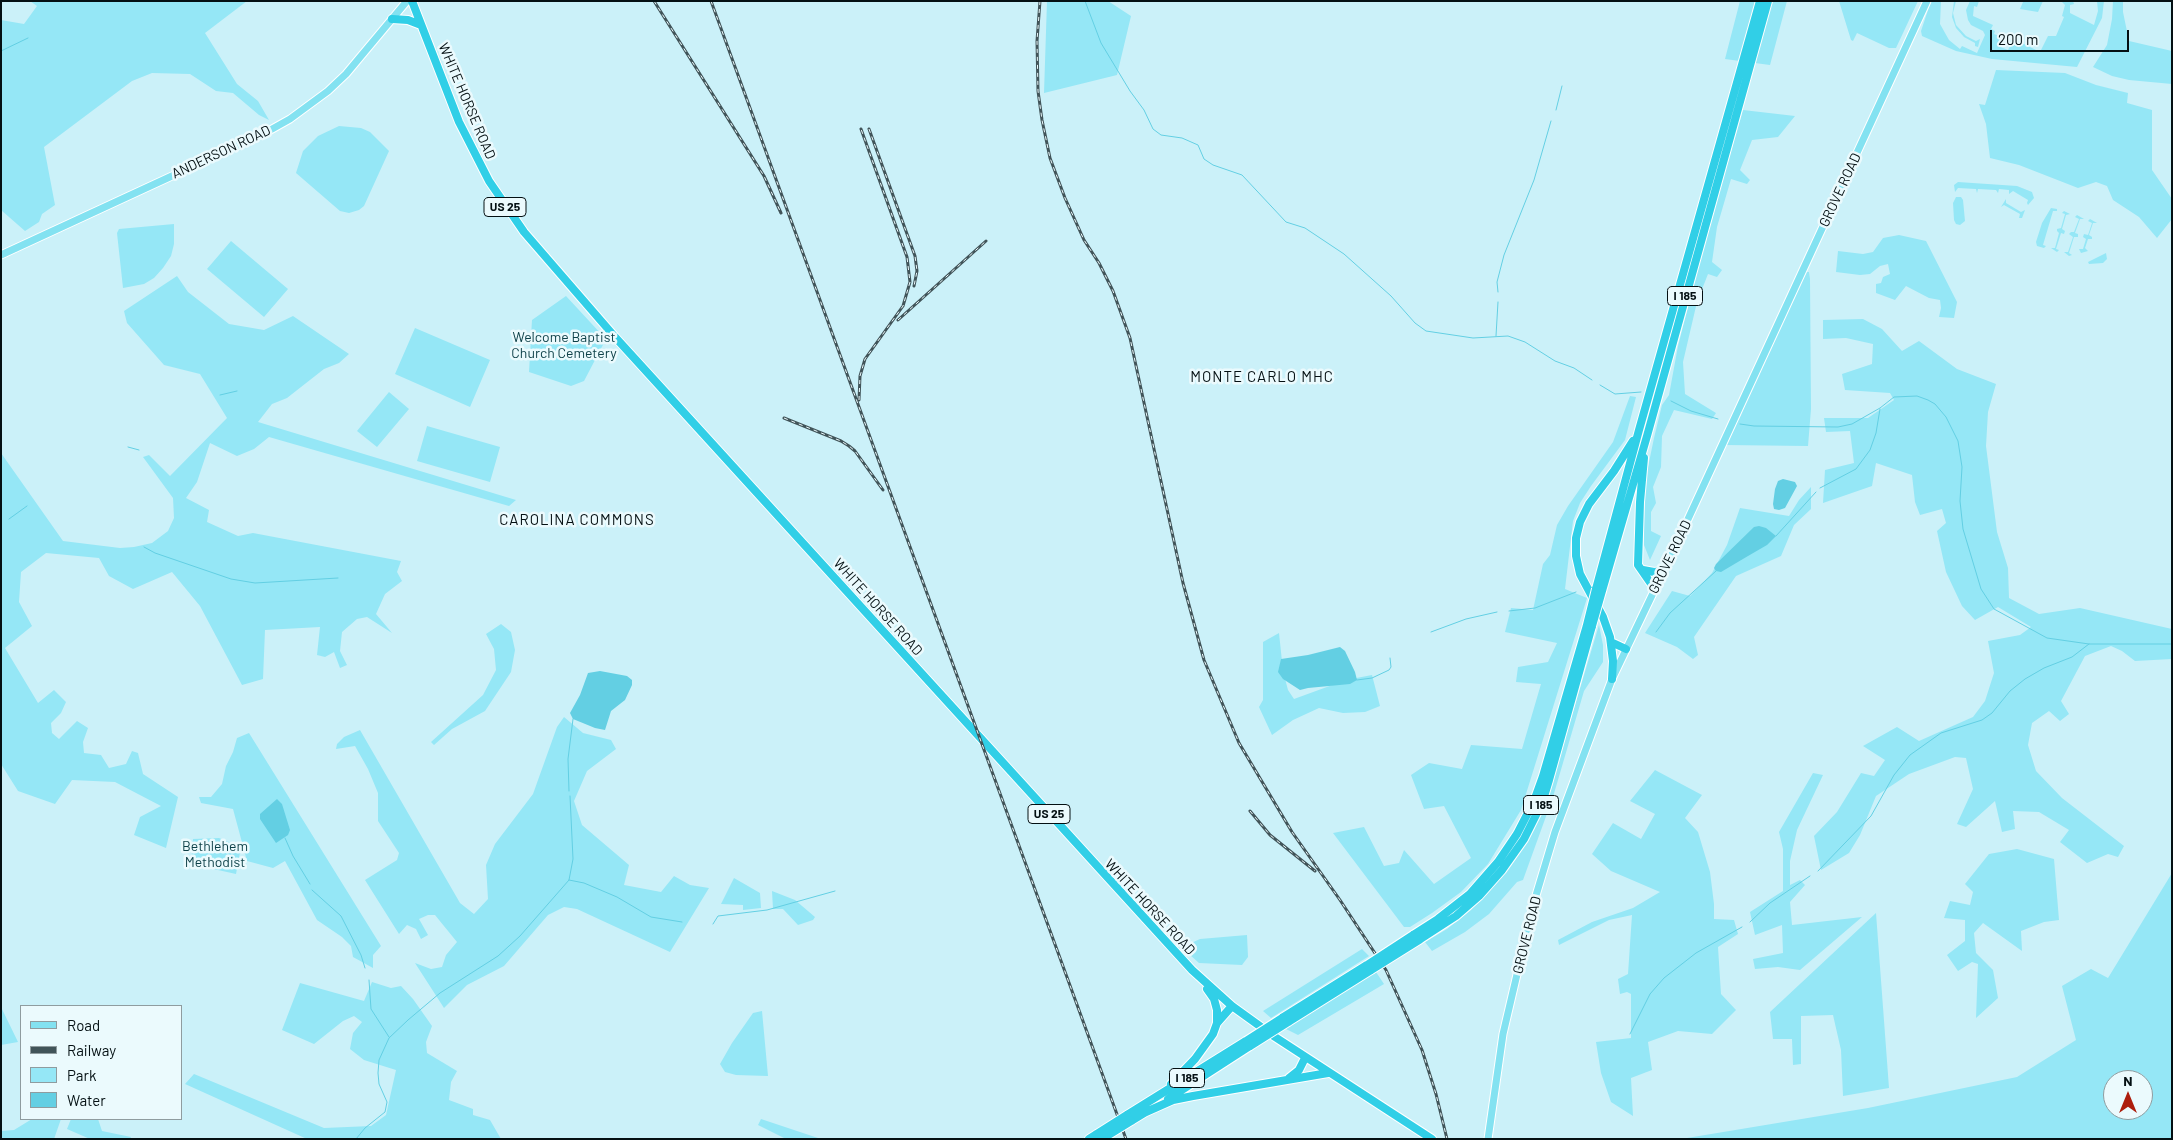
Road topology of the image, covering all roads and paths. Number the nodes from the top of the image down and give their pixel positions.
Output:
1 (407, 1) edge
2 (412, 1) edge
3 (1760, 1) edge
4 (1768, 1) edge
5 (1927, 1) edge
6 (392, 20) junction
7 (421, 25) junction
8 (1, 255) edge
9 (1638, 433) junction
10 (1647, 436) junction
11 (1642, 570) junction
12 (1663, 571) junction
13 (1654, 588) junction
14 (1599, 590) junction
15 (1611, 642) junction
16 (1626, 649) junction
17 (1612, 679) junction
18 (1201, 978) junction
19 (1232, 1006) junction
20 (1217, 1023) junction
21 (1248, 1044) junction
22 (1305, 1058) junction
23 (1328, 1072) junction
24 (1285, 1080) junction
25 (1160, 1096) junction
26 (1146, 1112) junction
27 (1129, 1118) junction
28 (1100, 1136) edge
29 (1089, 1139) edge
30 (1432, 1139) edge
31 (1488, 1139) edge

1 - 6 main road, ANDERSON ROAD
2 - 7 highway, WHITE HORSE ROAD / US 25
3 - 9 highway, I 185
4 - 10 highway, I 185
5 - 12 main road, GROVE ROAD
6 - 7 highway
6 - 8 main road, ANDERSON ROAD
7 - 18 highway, WHITE HORSE ROAD / US 25
9 - 14 highway, I 185
9 - 15 highway
10 - 11 highway
10 - 14 highway, I 185
11 - 12 highway
11 - 13 highway
12 - 13 main road, GROVE ROAD
13 - 16 main road, GROVE ROAD
14 - 21 highway, I 185, bridge
15 - 16 highway
15 - 17 highway
16 - 17 main road, GROVE ROAD
17 - 31 main road, GROVE ROAD
18 - 19 highway, WHITE HORSE ROAD / US 25
18 - 20 highway
19 - 20 highway
19 - 22 highway, WHITE HORSE ROAD / US 25
20 - 25 highway
21 - 25 highway, I 185
21 - 26 highway, I 185
22 - 23 highway, WHITE HORSE ROAD / US 25
22 - 24 highway
23 - 24 highway
23 - 30 highway, WHITE HORSE ROAD / US 25
24 - 26 highway
25 - 27 highway, I 185
26 - 27 highway, I 185
27 - 28 highway, I 185, bridge
28 - 29 highway, I 185

